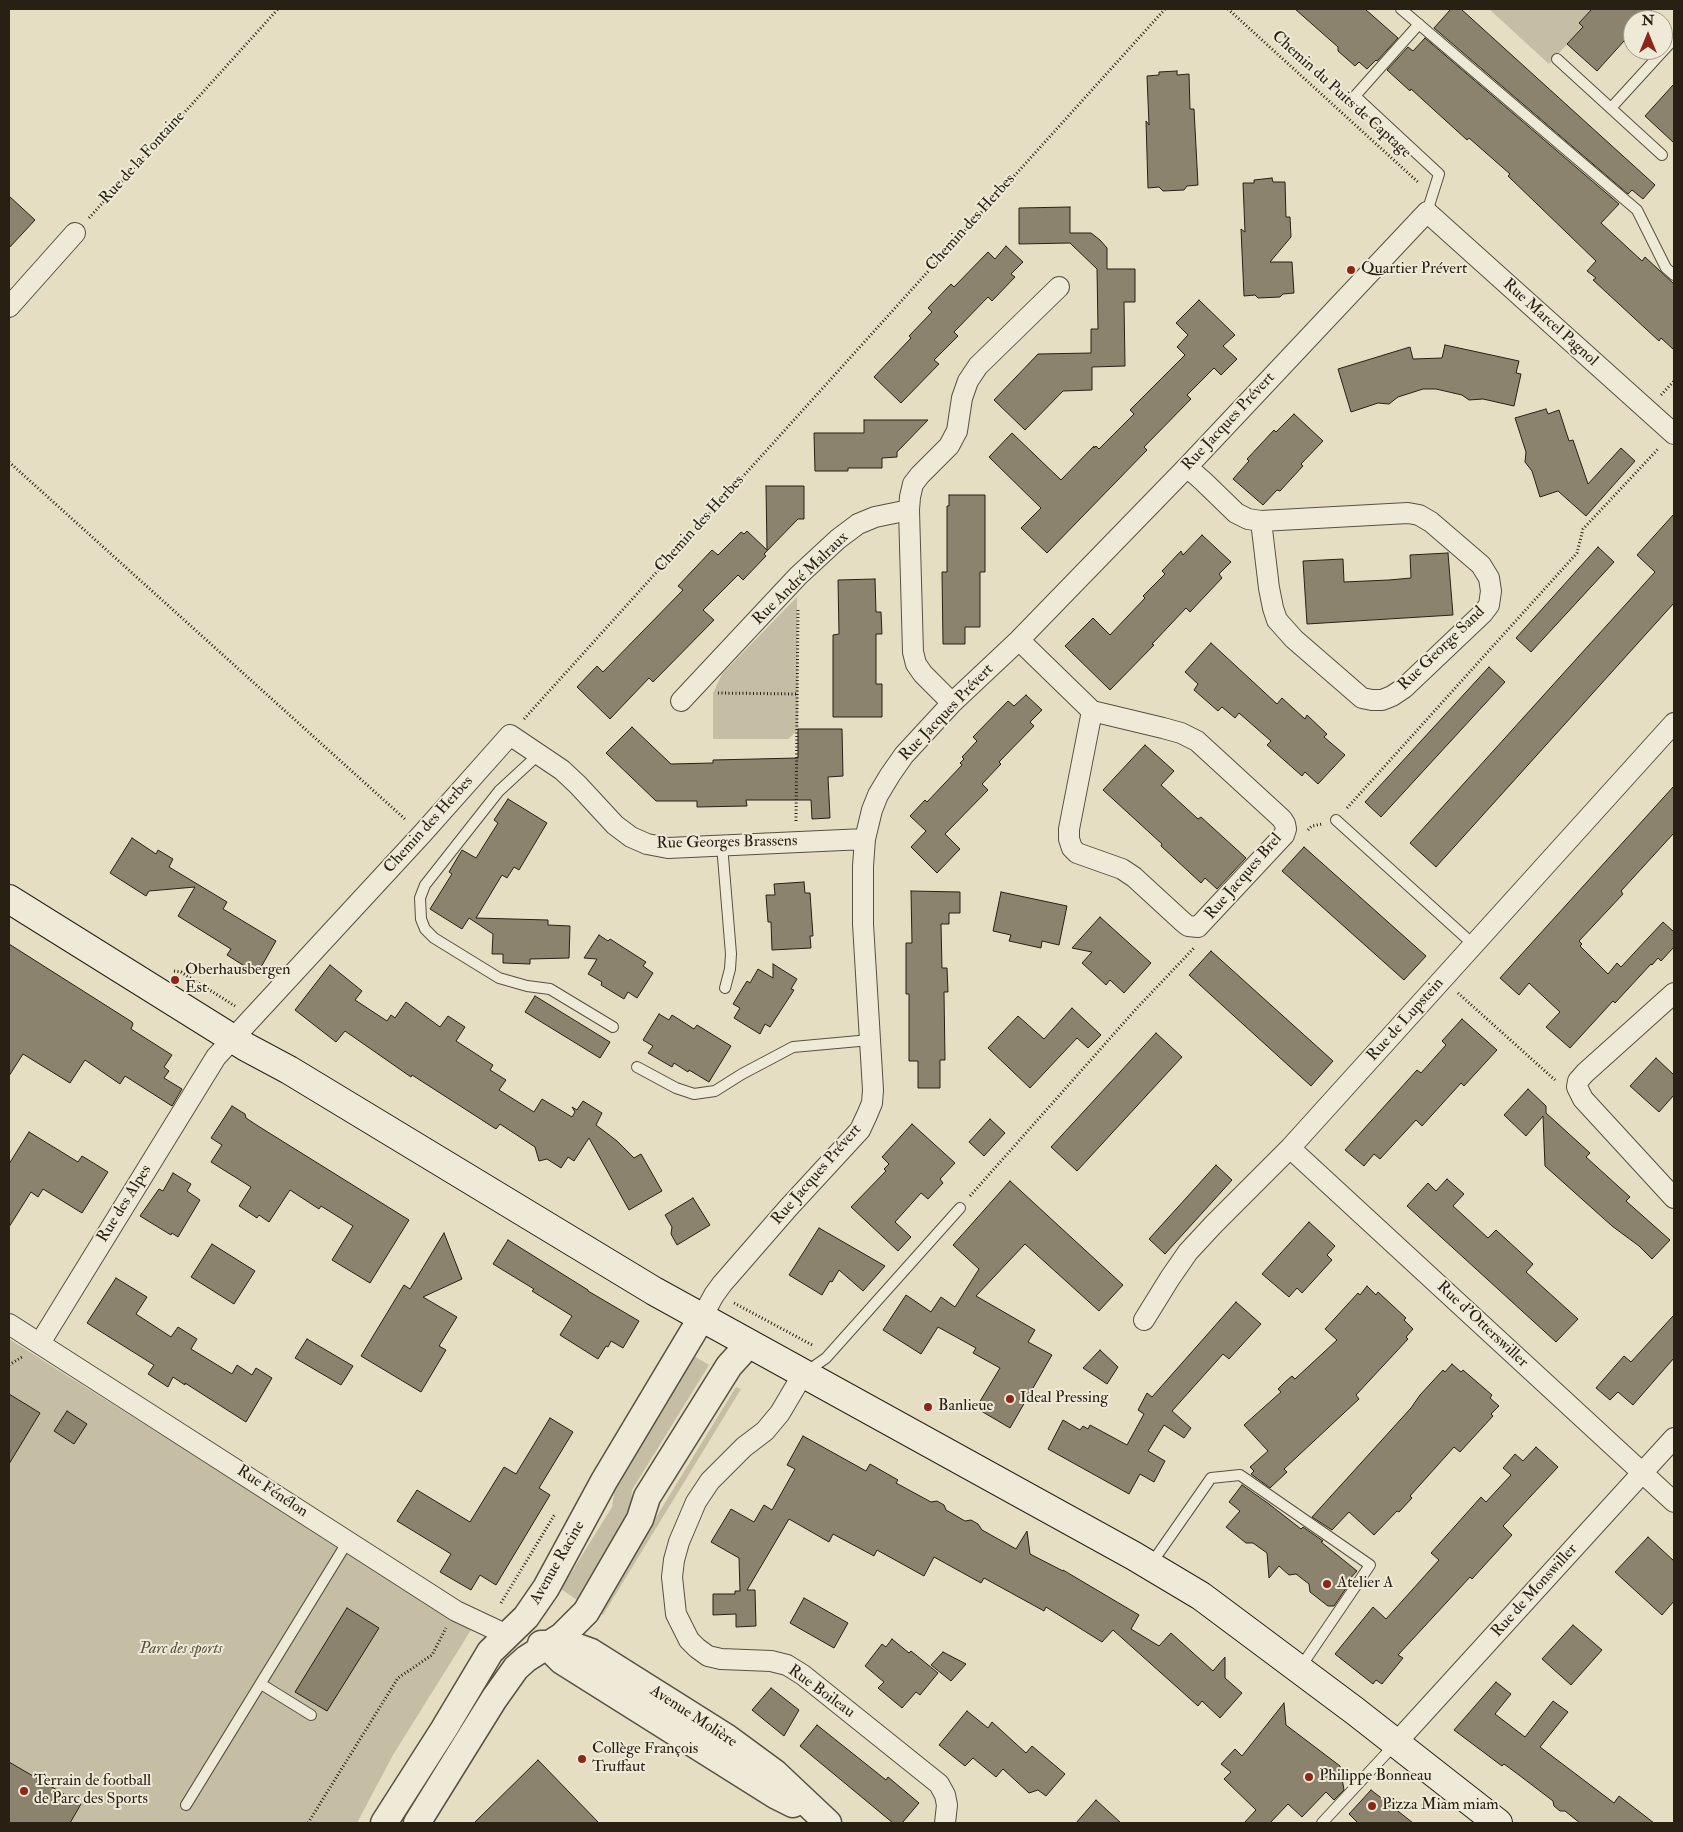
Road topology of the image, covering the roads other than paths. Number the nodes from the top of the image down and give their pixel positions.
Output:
1 (1401, 9) edge
2 (1419, 24) junction
3 (1674, 39) edge
4 (1557, 59) dead end
5 (1611, 108) junction
6 (1662, 155) dead end
7 (1427, 212) junction
8 (75, 233) road end
9 (1674, 276) edge
10 (1059, 287) dead end
11 (9, 307) edge
12 (1674, 432) edge
13 (1187, 468) junction
14 (909, 510) junction
15 (1261, 521) junction
16 (1019, 640) junction
17 (685, 697) road end
18 (952, 704) junction
19 (1092, 711) junction
20 (1674, 723) edge
21 (510, 735) joint
22 (538, 755) junction
23 (1336, 820) dead end
24 (865, 839) junction
25 (722, 845) junction
26 (9, 899) edge
27 (1475, 946) junction
28 (725, 988) dead end
29 (1674, 993) edge
30 (613, 1027) dead end
31 (234, 1038) junction
32 (870, 1040) junction
33 (637, 1067) dead end
34 (1290, 1148) junction
35 (1674, 1198) edge
36 (960, 1208) dead end
37 (702, 1317) junction
38 (1144, 1320) dead end
39 (9, 1324) edge
40 (40, 1343) junction
41 (749, 1344) junction
42 (803, 1374) junction
43 (1674, 1438) edge
44 (1642, 1473) junction
45 (1674, 1502) edge
46 (348, 1541) junction
47 (1150, 1565) junction
48 (507, 1635) junction
49 (546, 1645) junction
50 (1299, 1669) junction
51 (261, 1684) junction
52 (312, 1715) dead end
53 (1396, 1743) junction
54 (186, 1805) dead end
55 (826, 1822) edge
56 (384, 1823) edge
57 (417, 1823) edge
58 (944, 1823) edge
59 (1322, 1823) edge
60 (1498, 1823) edge

1 - 2 lane
2 - 7 lane
2 - 9 lane
3 - 5 lane
4 - 5 lane
5 - 6 lane
7 - 12 street, Rue Marcel Pagnol
7 - 13 street, Rue Jacques Prévert
8 - 11 street
10 - 14 street
13 - 15 street, Rue George Sand
13 - 16 street, Rue Jacques Prévert
14 - 17 street, Rue André Malraux
14 - 18 street
15 - 15 street, Rue George Sand
16 - 18 street, Rue Jacques Prévert
16 - 19 street
18 - 24 street, Rue Jacques Prévert
19 - 19 street, Rue Jacques Brel
20 - 27 street, Rue de Lupstein
21 - 22 street, Rue Georges Brassens
21 - 31 street, Chemin des Herbes
22 - 25 street, Rue Georges Brassens
22 - 30 lane
23 - 27 lane
24 - 25 street, Rue Georges Brassens
24 - 32 street, Rue Jacques Prévert
25 - 28 lane
26 - 31 main road
27 - 34 street, Rue de Lupstein
29 - 35 street
31 - 37 main road
31 - 40 street, Rue des Alpes
32 - 33 lane
32 - 37 street, Rue Jacques Prévert
34 - 38 street, Rue de Lupstein
34 - 44 street, Rue d'Otterswiller
36 - 42 lane
37 - 41 main road
37 - 48 street, Avenue Racine
39 - 40 street
40 - 46 street, Rue Fénélon
41 - 42 main road
41 - 49 street
42 - 47 main road
42 - 58 street, Rue Boileau
43 - 44 street, Rue de Monswiller
44 - 45 street, Rue d'Otterswiller
44 - 53 street, Rue de Monswiller
46 - 48 street, Rue Fénélon
46 - 51 lane
47 - 50 main road
47 - 50 lane
48 - 49 street, Avenue Molière
48 - 56 street, Avenue Racine
49 - 55 street, Avenue Molière
49 - 57 street
50 - 53 main road
51 - 52 lane
51 - 54 lane
53 - 59 lane
53 - 60 main road

